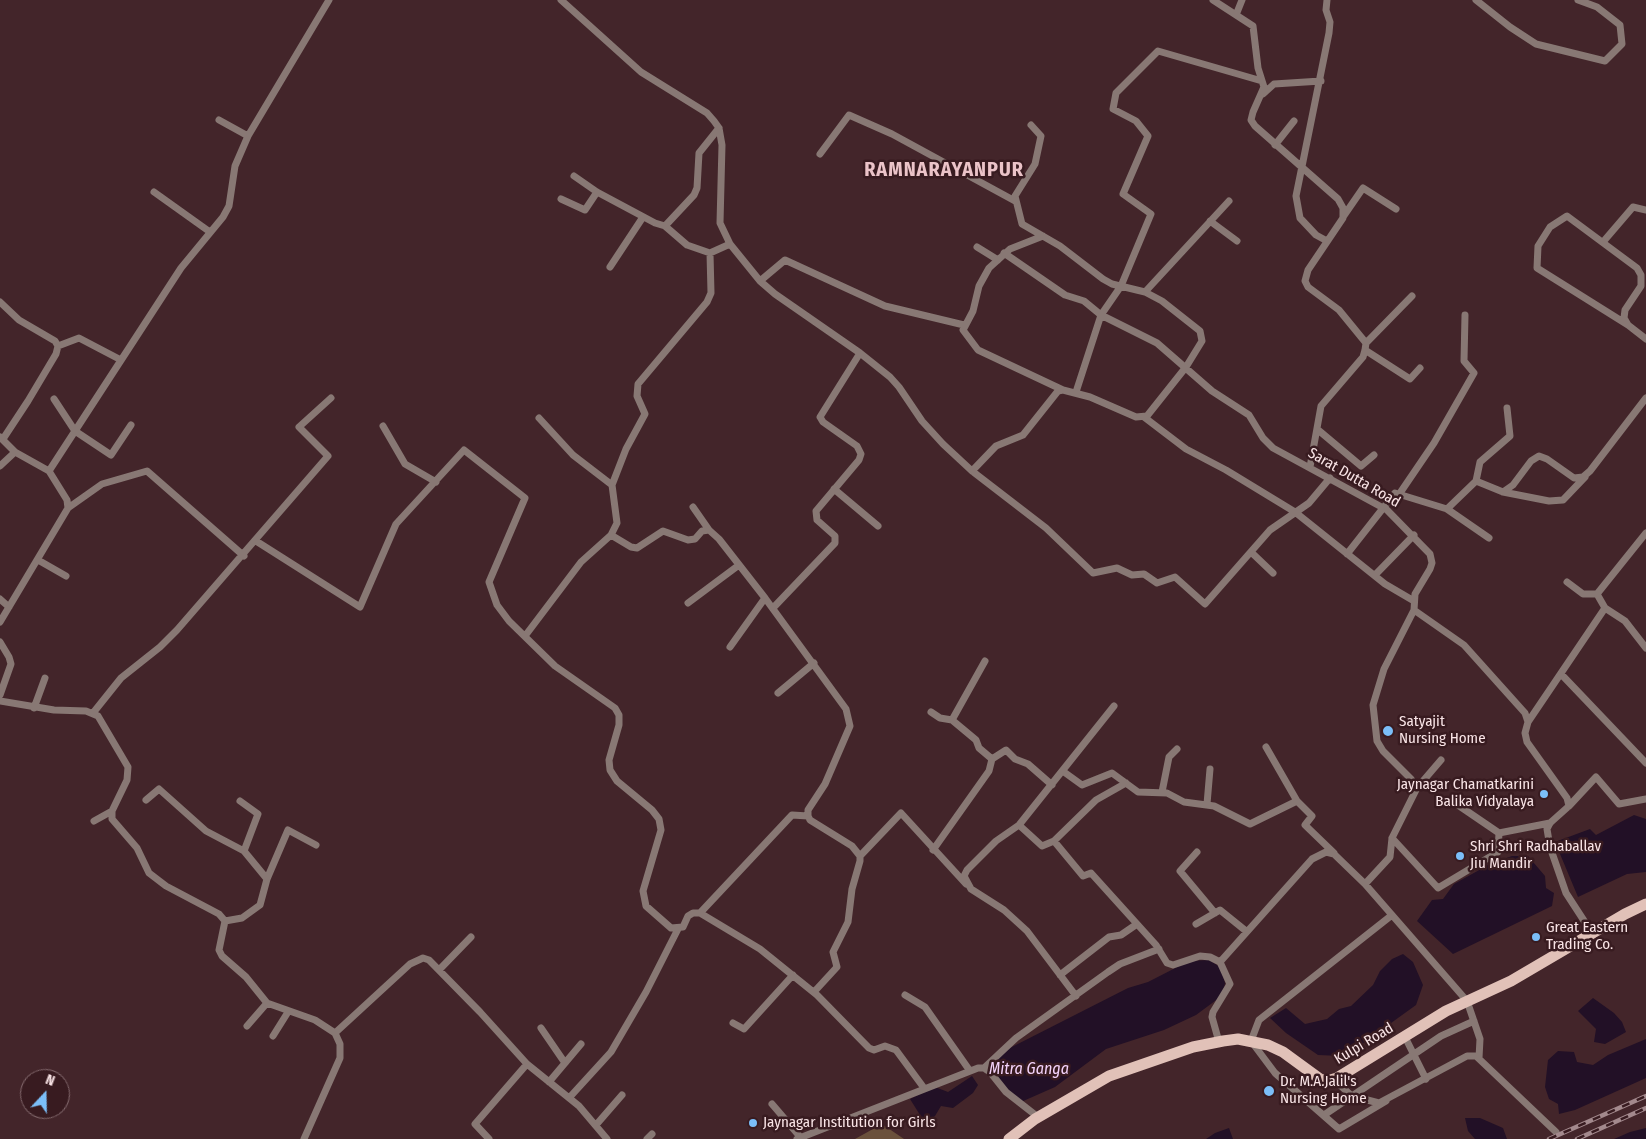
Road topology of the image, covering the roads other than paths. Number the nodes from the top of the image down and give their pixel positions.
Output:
1 (329, 0) edge
2 (561, 0) edge
3 (1213, 0) edge
4 (1242, 0) edge
5 (1327, 0) edge
6 (1476, 0) edge
7 (1578, 0) edge
8 (1236, 15) junction
9 (1262, 81) junction
10 (1321, 81) junction
11 (1263, 94) junction
12 (218, 120) dead end
13 (1294, 121) dead end
14 (1031, 125) dead end
15 (718, 128) junction
16 (248, 136) junction
17 (1275, 145) junction
18 (820, 154) dead end
19 (1301, 168) junction
20 (574, 176) dead end
21 (154, 192) dead end
22 (597, 192) junction
23 (561, 199) dead end
24 (1015, 201) junction
25 (1230, 201) dead end
26 (1396, 209) dead end
27 (1646, 210) edge
28 (643, 216) junction
29 (1343, 218) junction
30 (1210, 221) junction
31 (665, 226) junction
32 (210, 232) junction
33 (1043, 236) junction
34 (1237, 241) dead end
35 (1327, 241) junction
36 (1604, 242) junction
37 (730, 244) junction
38 (977, 247) dead end
39 (710, 253) junction
40 (1004, 253) junction
41 (998, 260) junction
42 (610, 267) dead end
43 (760, 281) junction
44 (1121, 286) junction
45 (1643, 288) edge
46 (1145, 292) junction
47 (1412, 296) dead end
48 (0, 302) edge
49 (1101, 315) junction
50 (1465, 315) dead end
51 (964, 325) junction
52 (1628, 325) junction
53 (1646, 339) edge
54 (58, 346) junction
55 (1365, 346) junction
56 (860, 353) junction
57 (121, 360) junction
58 (1186, 367) junction
59 (1420, 368) dead end
60 (1063, 390) junction
61 (1076, 392) junction
62 (330, 398) dead end
63 (1646, 398) edge
64 (54, 399) dead end
65 (1507, 408) dead end
66 (539, 418) dead end
67 (1144, 418) junction
68 (131, 425) dead end
69 (383, 426) dead end
70 (1317, 429) junction
71 (75, 431) junction
72 (1, 438) edge
73 (15, 452) junction
74 (1374, 455) dead end
75 (0, 466) edge
76 (1310, 467) junction
77 (49, 471) junction
78 (972, 471) junction
79 (1590, 471) junction
80 (1330, 478) junction
81 (1476, 481) junction
82 (436, 482) junction
83 (612, 485) junction
84 (834, 489) junction
85 (1503, 492) junction
86 (1400, 493) junction
87 (693, 507) dead end
88 (68, 508) junction
89 (1385, 509) junction
90 (1446, 509) junction
91 (1295, 512) junction
92 (878, 526) dead end
93 (709, 530) junction
94 (1646, 533) edge
95 (611, 535) junction
96 (1414, 535) junction
97 (1489, 538) dead end
98 (256, 541) junction
99 (1251, 552) junction
100 (1347, 554) junction
101 (244, 556) junction
102 (38, 560) junction
103 (739, 565) junction
104 (1273, 573) dead end
105 (1375, 575) junction
106 (66, 576) dead end
107 (1567, 582) dead end
108 (1597, 594) junction
109 (765, 598) junction
110 (0, 599) edge
111 (1414, 601) junction
112 (688, 603) dead end
113 (9, 607) junction
114 (773, 608) junction
115 (1605, 608) junction
116 (1414, 610) junction
117 (0, 622) edge
118 (525, 636) junction
119 (0, 642) edge
120 (730, 647) dead end
121 (1646, 648) edge
122 (985, 661) dead end
123 (814, 663) junction
124 (1561, 674) junction
125 (45, 678) dead end
126 (778, 693) dead end
127 (0, 695) edge
128 (0, 701) edge
129 (1114, 706) dead end
130 (34, 708) junction
131 (931, 712) dead end
132 (93, 713) junction
133 (952, 720) junction
134 (1528, 722) junction
135 (1266, 747) dead end
136 (1177, 749) dead end
137 (992, 759) junction
138 (1441, 760) dead end
139 (1646, 763) edge
140 (1210, 769) dead end
141 (1064, 772) junction
142 (1126, 783) junction
143 (1052, 785) junction
144 (1417, 788) junction
145 (1162, 792) junction
146 (1646, 799) edge
147 (146, 800) dead end
148 (240, 801) dead end
149 (1297, 801) junction
150 (1207, 804) junction
151 (1454, 804) dead end
152 (1569, 806) junction
153 (112, 811) junction
154 (808, 816) junction
155 (94, 820) dead end
156 (1550, 823) junction
157 (1019, 825) junction
158 (1499, 833) junction
159 (1392, 838) junction
160 (1054, 841) junction
161 (316, 845) dead end
162 (933, 850) junction
163 (244, 851) junction
164 (1197, 852) dead end
165 (1334, 854) junction
166 (860, 856) junction
167 (267, 880) junction
168 (1365, 884) junction
169 (971, 889) junction
170 (1646, 904) edge
171 (700, 913) junction
172 (1215, 913) junction
173 (1392, 915) junction
174 (225, 921) junction
175 (1136, 924) junction
176 (1196, 924) dead end
177 (678, 929) junction
178 (1246, 932) junction
179 (1592, 933) junction
180 (471, 937) dead end
181 (1159, 949) junction
182 (1220, 962) junction
183 (439, 970) junction
184 (793, 975) junction
185 (1060, 975) junction
186 (814, 992) junction
187 (905, 995) dead end
188 (1076, 996) junction
189 (1467, 1001) junction
190 (267, 1003) junction
191 (288, 1012) junction
192 (1474, 1021) junction
193 (734, 1023) dead end
194 (247, 1026) dead end
195 (541, 1028) dead end
196 (336, 1033) junction
197 (273, 1036) dead end
198 (1405, 1037) junction
199 (1251, 1041) junction
200 (1219, 1042) junction
201 (581, 1044) dead end
202 (1413, 1055) junction
203 (1479, 1058) junction
204 (565, 1063) junction
205 (527, 1064) junction
206 (984, 1068) junction
207 (970, 1071) junction
208 (1333, 1079) junction
209 (1426, 1079) junction
210 (548, 1082) junction
211 (924, 1088) junction
212 (622, 1095) dead end
213 (1352, 1096) junction
214 (569, 1098) junction
215 (1386, 1101) junction
216 (772, 1104) dead end
217 (1324, 1115) junction
218 (1038, 1117) junction
219 (596, 1126) junction
220 (1556, 1132) dead end
221 (800, 1138) edge
222 (304, 1139) edge
223 (489, 1139) edge
224 (607, 1139) edge
225 (1009, 1139) edge

1 - 16 street
2 - 15 street
3 - 8 street
4 - 8 street
5 - 10 street
6 - 7 street
8 - 9 street
9 - 11 street
9 - 44 street
10 - 11 street
10 - 19 street
11 - 17 street
12 - 16 street
13 - 17 street
14 - 24 street
15 - 31 street
15 - 37 street
16 - 32 street
17 - 19 street
18 - 24 street
19 - 29 street
19 - 35 street
20 - 22 street
21 - 32 street
22 - 23 street
22 - 28 street
24 - 33 street
25 - 30 street
26 - 29 street
27 - 36 street
28 - 31 street
28 - 42 street
29 - 35 street
30 - 34 street
30 - 46 street
31 - 39 street
32 - 57 street
33 - 40 street
33 - 44 street
35 - 55 street
36 - 45 street
36 - 52 street
37 - 39 street
37 - 43 street
38 - 41 street
39 - 83 street
40 - 41 street
40 - 49 street, Sarat Dutta Road
41 - 51 street
43 - 51 street
43 - 56 street
44 - 46 street
44 - 49 street
45 - 52 street
46 - 58 street
47 - 55 street
48 - 54 street
49 - 58 street, Sarat Dutta Road
49 - 61 street
50 - 86 street
51 - 60 street
52 - 53 street
54 - 57 street
54 - 72 street
55 - 59 street
55 - 70 street
56 - 78 street
56 - 84 street
57 - 71 street
58 - 67 street
58 - 76 street, Sarat Dutta Road
60 - 61 street
60 - 78 street
61 - 67 street
62 - 98 street
63 - 79 street
64 - 71 street
65 - 81 street
66 - 83 street
67 - 91 street
68 - 71 street
69 - 82 street
70 - 74 street
70 - 76 street
71 - 77 street
72 - 73 street
73 - 75 street
73 - 77 street
76 - 80 street, Sarat Dutta Road
77 - 88 street
78 - 99 street
79 - 85 street
79 - 85 street
80 - 89 street, Sarat Dutta Road
80 - 91 street
81 - 85 street
81 - 90 street
82 - 98 street
82 - 118 street
83 - 95 street
84 - 92 street
84 - 114 street
86 - 89 street
86 - 90 street
87 - 93 street
88 - 101 street
88 - 102 street
89 - 96 street, Sarat Dutta Road
89 - 100 street
90 - 97 street
91 - 99 street
91 - 100 street
93 - 95 street
93 - 103 street
94 - 108 street
95 - 118 street
96 - 105 street
96 - 111 street, Sarat Dutta Road
98 - 101 street
99 - 104 street
100 - 105 street
101 - 132 street
102 - 106 street
102 - 113 street
103 - 109 street
103 - 112 street
105 - 111 street
107 - 108 street
108 - 115 street
109 - 114 street
109 - 120 street
110 - 113 street
111 - 116 street, Sarat Dutta Road
113 - 117 street
114 - 123 street
115 - 121 street
115 - 124 street
116 - 134 street
116 - 144 street, Sarat Dutta Road
118 - 177 street
119 - 127 street
122 - 133 street
123 - 126 street
123 - 154 street
124 - 134 street
124 - 139 street
125 - 130 street
128 - 130 street
129 - 141 street
130 - 132 street
131 - 133 street
132 - 153 street
133 - 137 street
134 - 152 street
135 - 149 street
136 - 145 street
137 - 143 street
137 - 162 street
138 - 144 street
140 - 150 street
141 - 142 street
141 - 143 street
142 - 145 street
142 - 160 street
143 - 157 street
144 - 159 street
145 - 150 street
146 - 152 street
147 - 163 street
148 - 163 street
149 - 150 street
149 - 165 street
151 - 158 street
152 - 156 street
153 - 155 street
153 - 174 street
154 - 166 street
154 - 171 street
156 - 158 street
156 - 179 street
157 - 160 street
157 - 169 street
158 - 159 street
159 - 168 street
160 - 175 street
161 - 167 street
162 - 166 street
162 - 169 street
163 - 167 street
164 - 172 street
165 - 168 street
165 - 178 street
166 - 186 street
167 - 174 street
168 - 173 street
169 - 185 street
170 - 179 main road, Kulpi Road
171 - 177 street
171 - 184 street
172 - 176 street
172 - 178 street
173 - 189 street
173 - 199 street
174 - 190 street
175 - 181 street
175 - 185 street
177 - 214 street
178 - 182 street
179 - 189 main road, Kulpi Road
180 - 183 street
181 - 182 street
181 - 188 street
182 - 200 street
183 - 196 street
183 - 205 street
184 - 186 street
184 - 193 street
185 - 188 street
186 - 211 street
187 - 207 street
188 - 206 street
189 - 192 street
189 - 198 main road, Kulpi Road
190 - 191 street
190 - 194 street
191 - 196 street
191 - 197 street
192 - 202 street
192 - 203 street
195 - 204 street
196 - 222 street
198 - 202 street
198 - 208 main road, Kulpi Road
199 - 200 main road, Kulpi Road
199 - 208 main road, Kulpi Road
199 - 217 street
200 - 218 main road, Kulpi Road
201 - 204 street
202 - 209 street
202 - 213 street
203 - 209 street
203 - 220 street
204 - 210 street
205 - 210 street
205 - 223 street
206 - 207 street
206 - 218 street
207 - 211 street
208 - 213 street
209 - 215 street
210 - 214 street
211 - 221 street
212 - 219 street
213 - 215 street
213 - 217 street
214 - 219 street
215 - 217 street
216 - 221 street
218 - 225 main road, Kulpi Road
219 - 224 street

